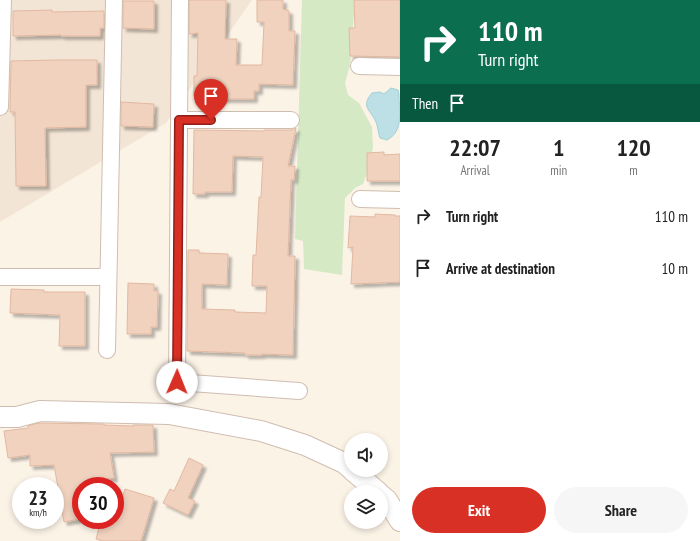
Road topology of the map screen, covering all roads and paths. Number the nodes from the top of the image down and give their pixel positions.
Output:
1 (3, 0) edge
2 (114, 0) edge
3 (180, 0) edge
4 (1, 63) edge
5 (359, 66) dead end
6 (400, 67) edge
7 (0, 107) edge
8 (179, 120) junction
9 (291, 120) dead end
10 (360, 199) dead end
11 (400, 200) edge
12 (0, 276) edge
13 (108, 278) junction
14 (107, 350) dead end
15 (299, 391) dead end
16 (0, 417) edge
17 (344, 463) edge
18 (360, 477) edge
19 (369, 485) edge
20 (388, 502) edge
21 (400, 521) edge

1 - 4 street
2 - 13 street
3 - 8 street
4 - 7 street
5 - 6 street
8 - 9 street
8 - 15 street
10 - 11 street
12 - 13 street
13 - 14 street
16 - 17 street
18 - 19 street
20 - 21 street

